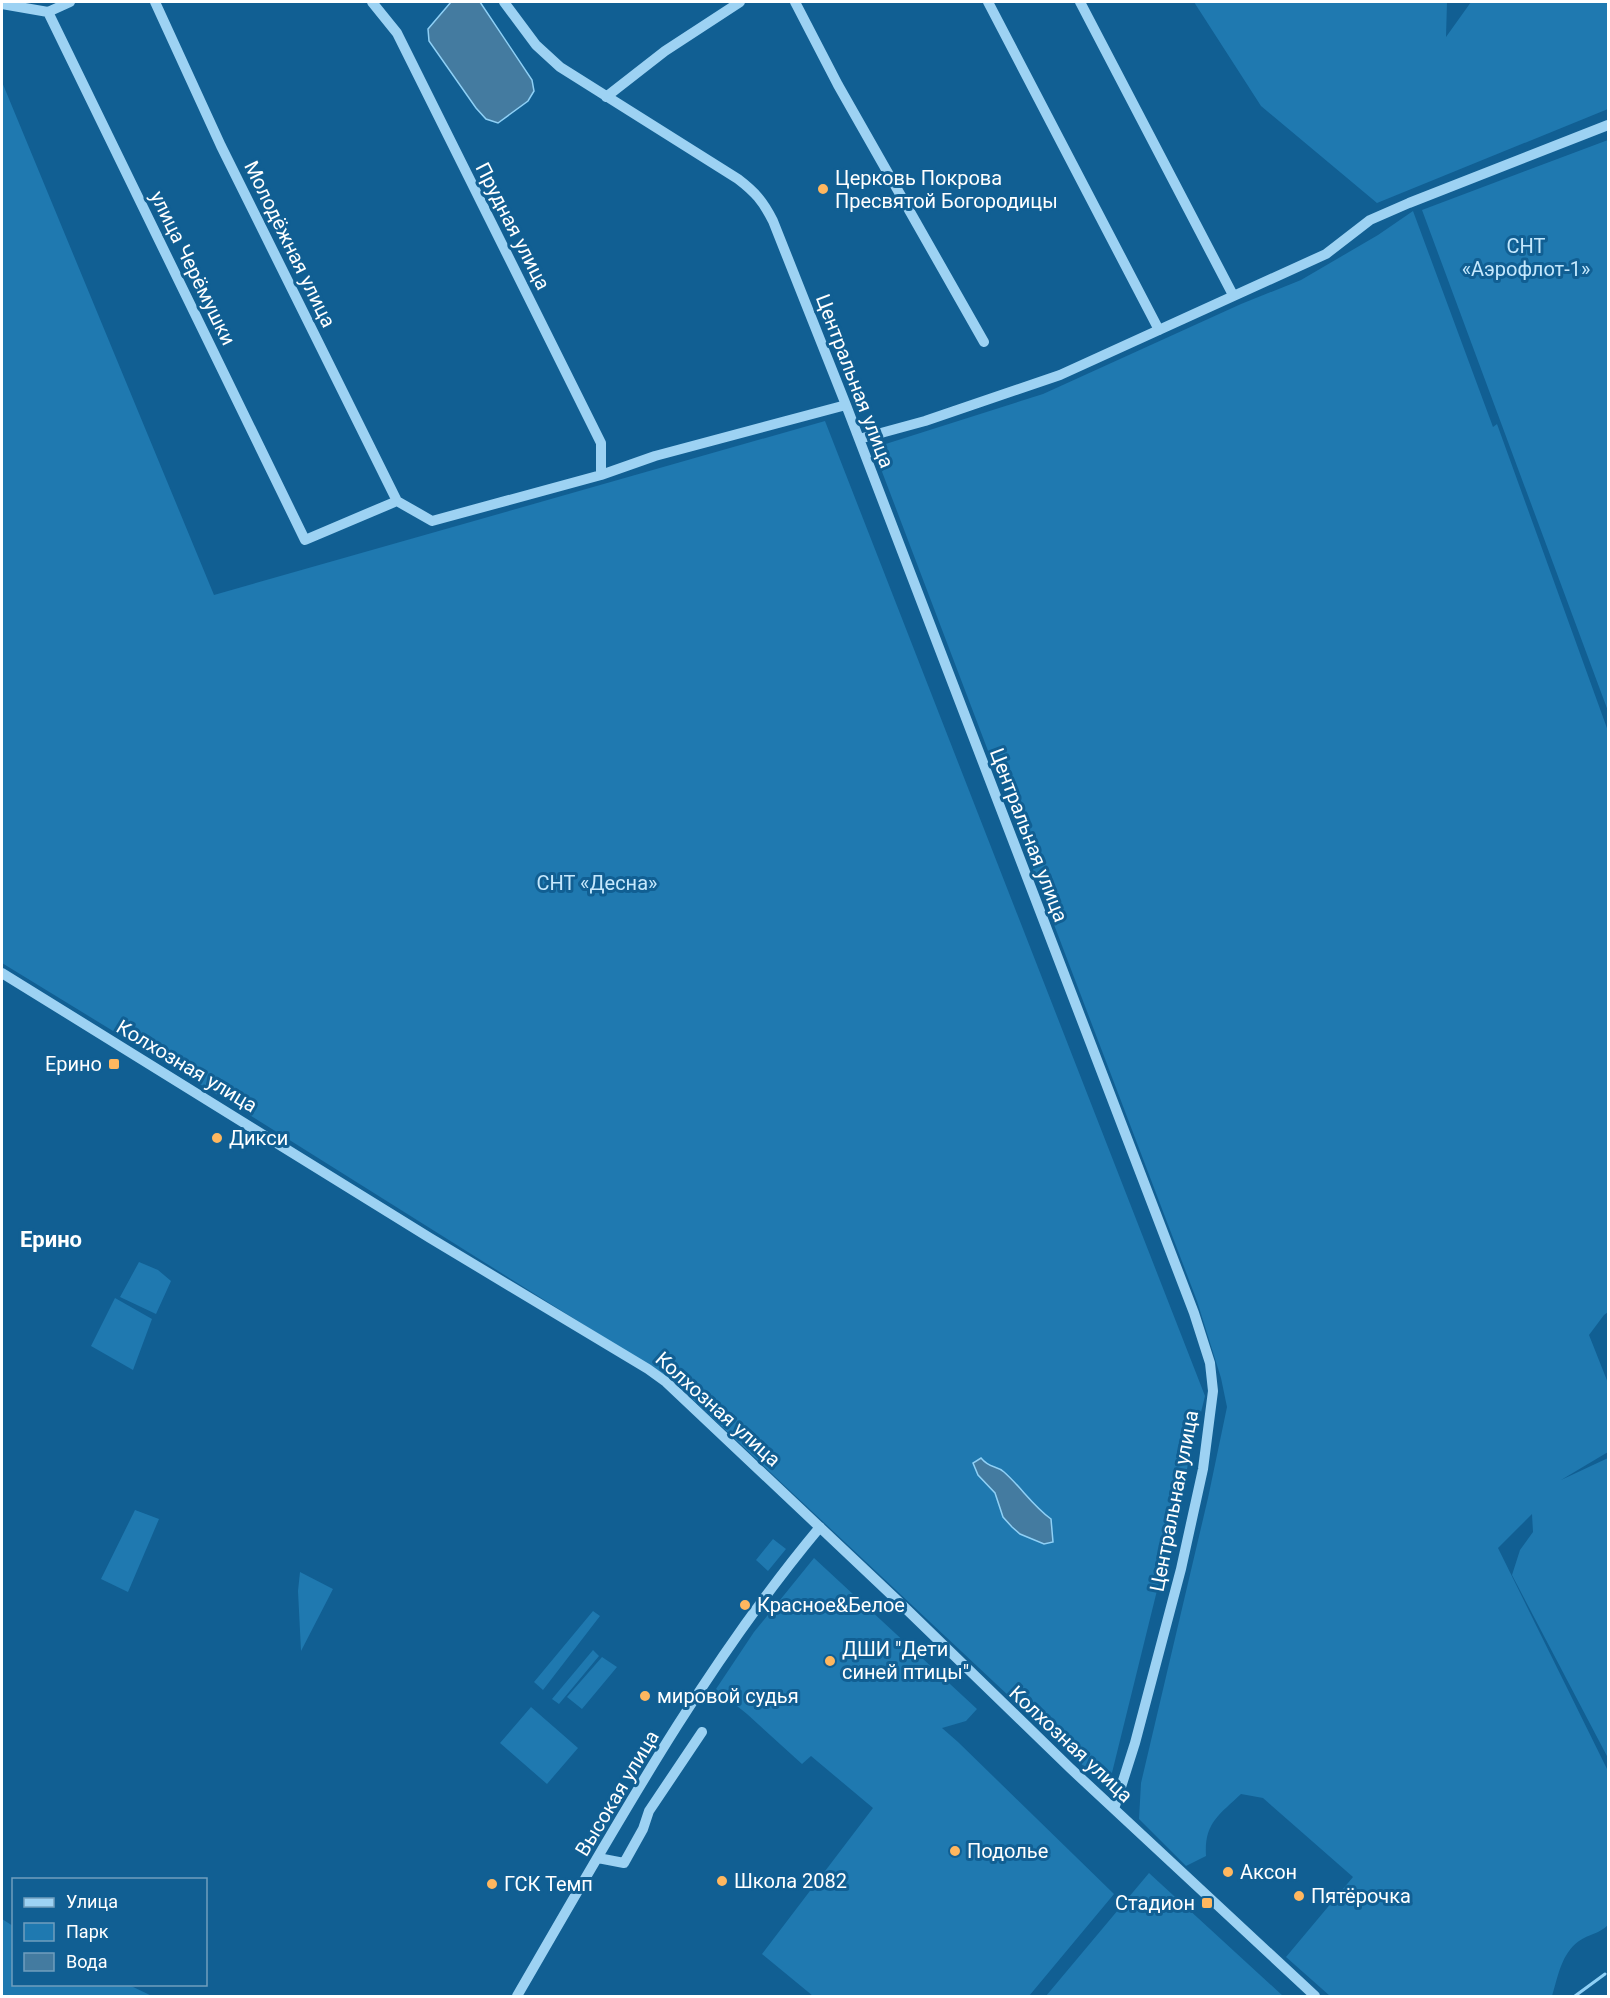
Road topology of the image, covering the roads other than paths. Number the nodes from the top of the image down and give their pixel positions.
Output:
1 (70, 2) edge
2 (155, 2) edge
3 (372, 2) edge
4 (504, 2) edge
5 (740, 2) edge
6 (795, 2) edge
7 (988, 2) edge
8 (1080, 2) edge
9 (2, 4) edge
10 (48, 12) junction
11 (606, 97) junction
12 (1608, 125) edge
13 (1233, 295) junction
14 (1159, 330) junction
15 (984, 342) dead end
16 (846, 405) junction
17 (859, 439) junction
18 (601, 474) junction
19 (397, 501) junction
20 (2, 973) edge
21 (820, 1527) junction
22 (702, 1732) dead end
23 (1114, 1809) junction
24 (598, 1858) junction
25 (517, 1996) edge
26 (1315, 1996) edge

1 - 10 street
2 - 19 street, Молодёжная улица
3 - 18 street, Прудная улица
4 - 11 street, Центральная улица
5 - 11 street
6 - 15 street
7 - 14 street
8 - 13 street
9 - 10 street
10 - 19 street, улица Черёмушки
11 - 16 street, Центральная улица
12 - 13 street
13 - 14 street
14 - 17 street
16 - 17 street, Центральная улица
16 - 18 street
17 - 23 street, Центральная улица
18 - 19 street
20 - 21 street, Колхозная улица
21 - 23 street, Колхозная улица
21 - 24 street, Высокая улица
22 - 24 street
23 - 26 street, Колхозная улица
24 - 25 street, Высокая улица

